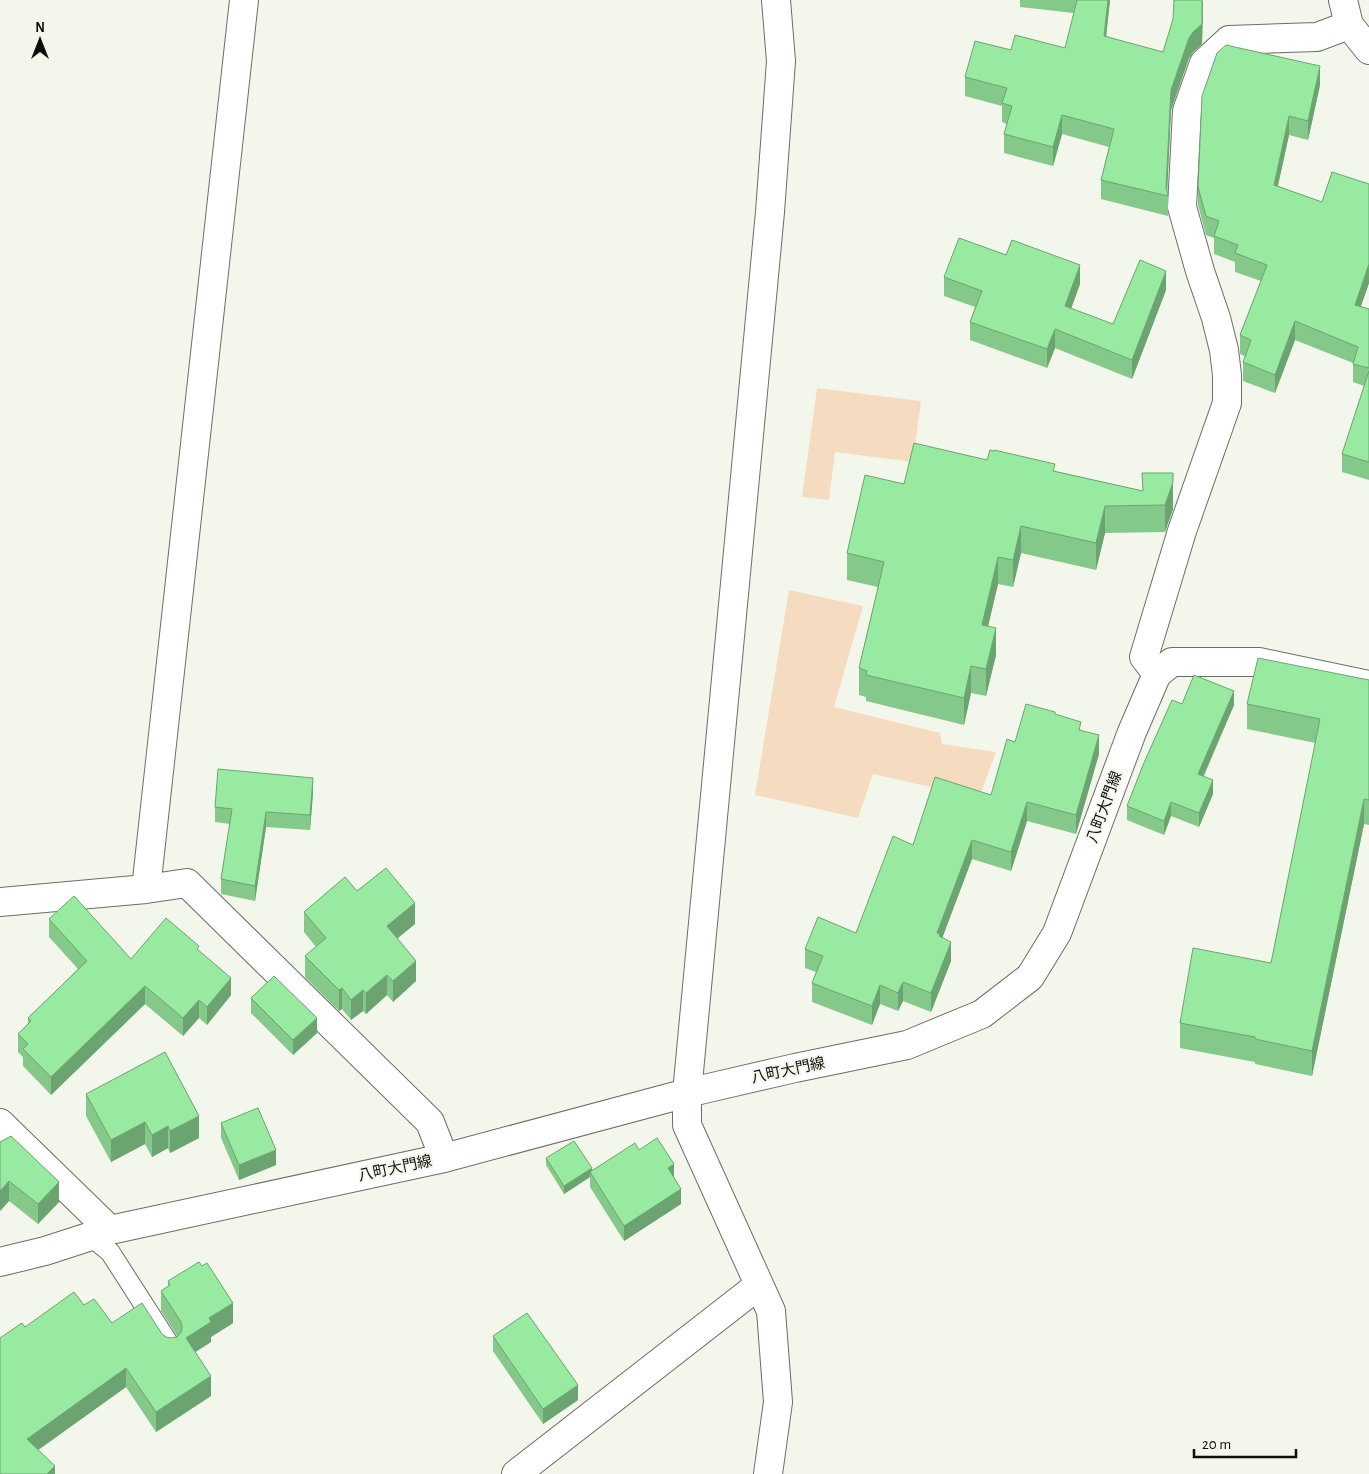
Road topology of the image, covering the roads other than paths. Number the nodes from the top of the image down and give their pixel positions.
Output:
1 (244, 0) edge
2 (776, 0) edge
3 (1346, 12) edge
4 (1369, 50) edge
5 (1157, 674) junction
6 (1369, 685) edge
7 (146, 889) junction
8 (0, 902) edge
9 (687, 1093) junction
10 (0, 1123) edge
11 (444, 1158) junction
12 (100, 1233) junction
13 (0, 1262) edge
14 (760, 1285) junction
15 (171, 1347) edge
16 (516, 1474) edge
17 (768, 1474) edge

1 - 7 street
2 - 9 street
3 - 4 street
3 - 5 street
5 - 6 street
5 - 9 street, 八町大門線
7 - 8 street
7 - 11 street
9 - 11 street, 八町大門線
9 - 14 street
10 - 12 street
11 - 12 street, 八町大門線
12 - 13 street, 八町大門線
12 - 15 lane
14 - 16 street
14 - 17 street

